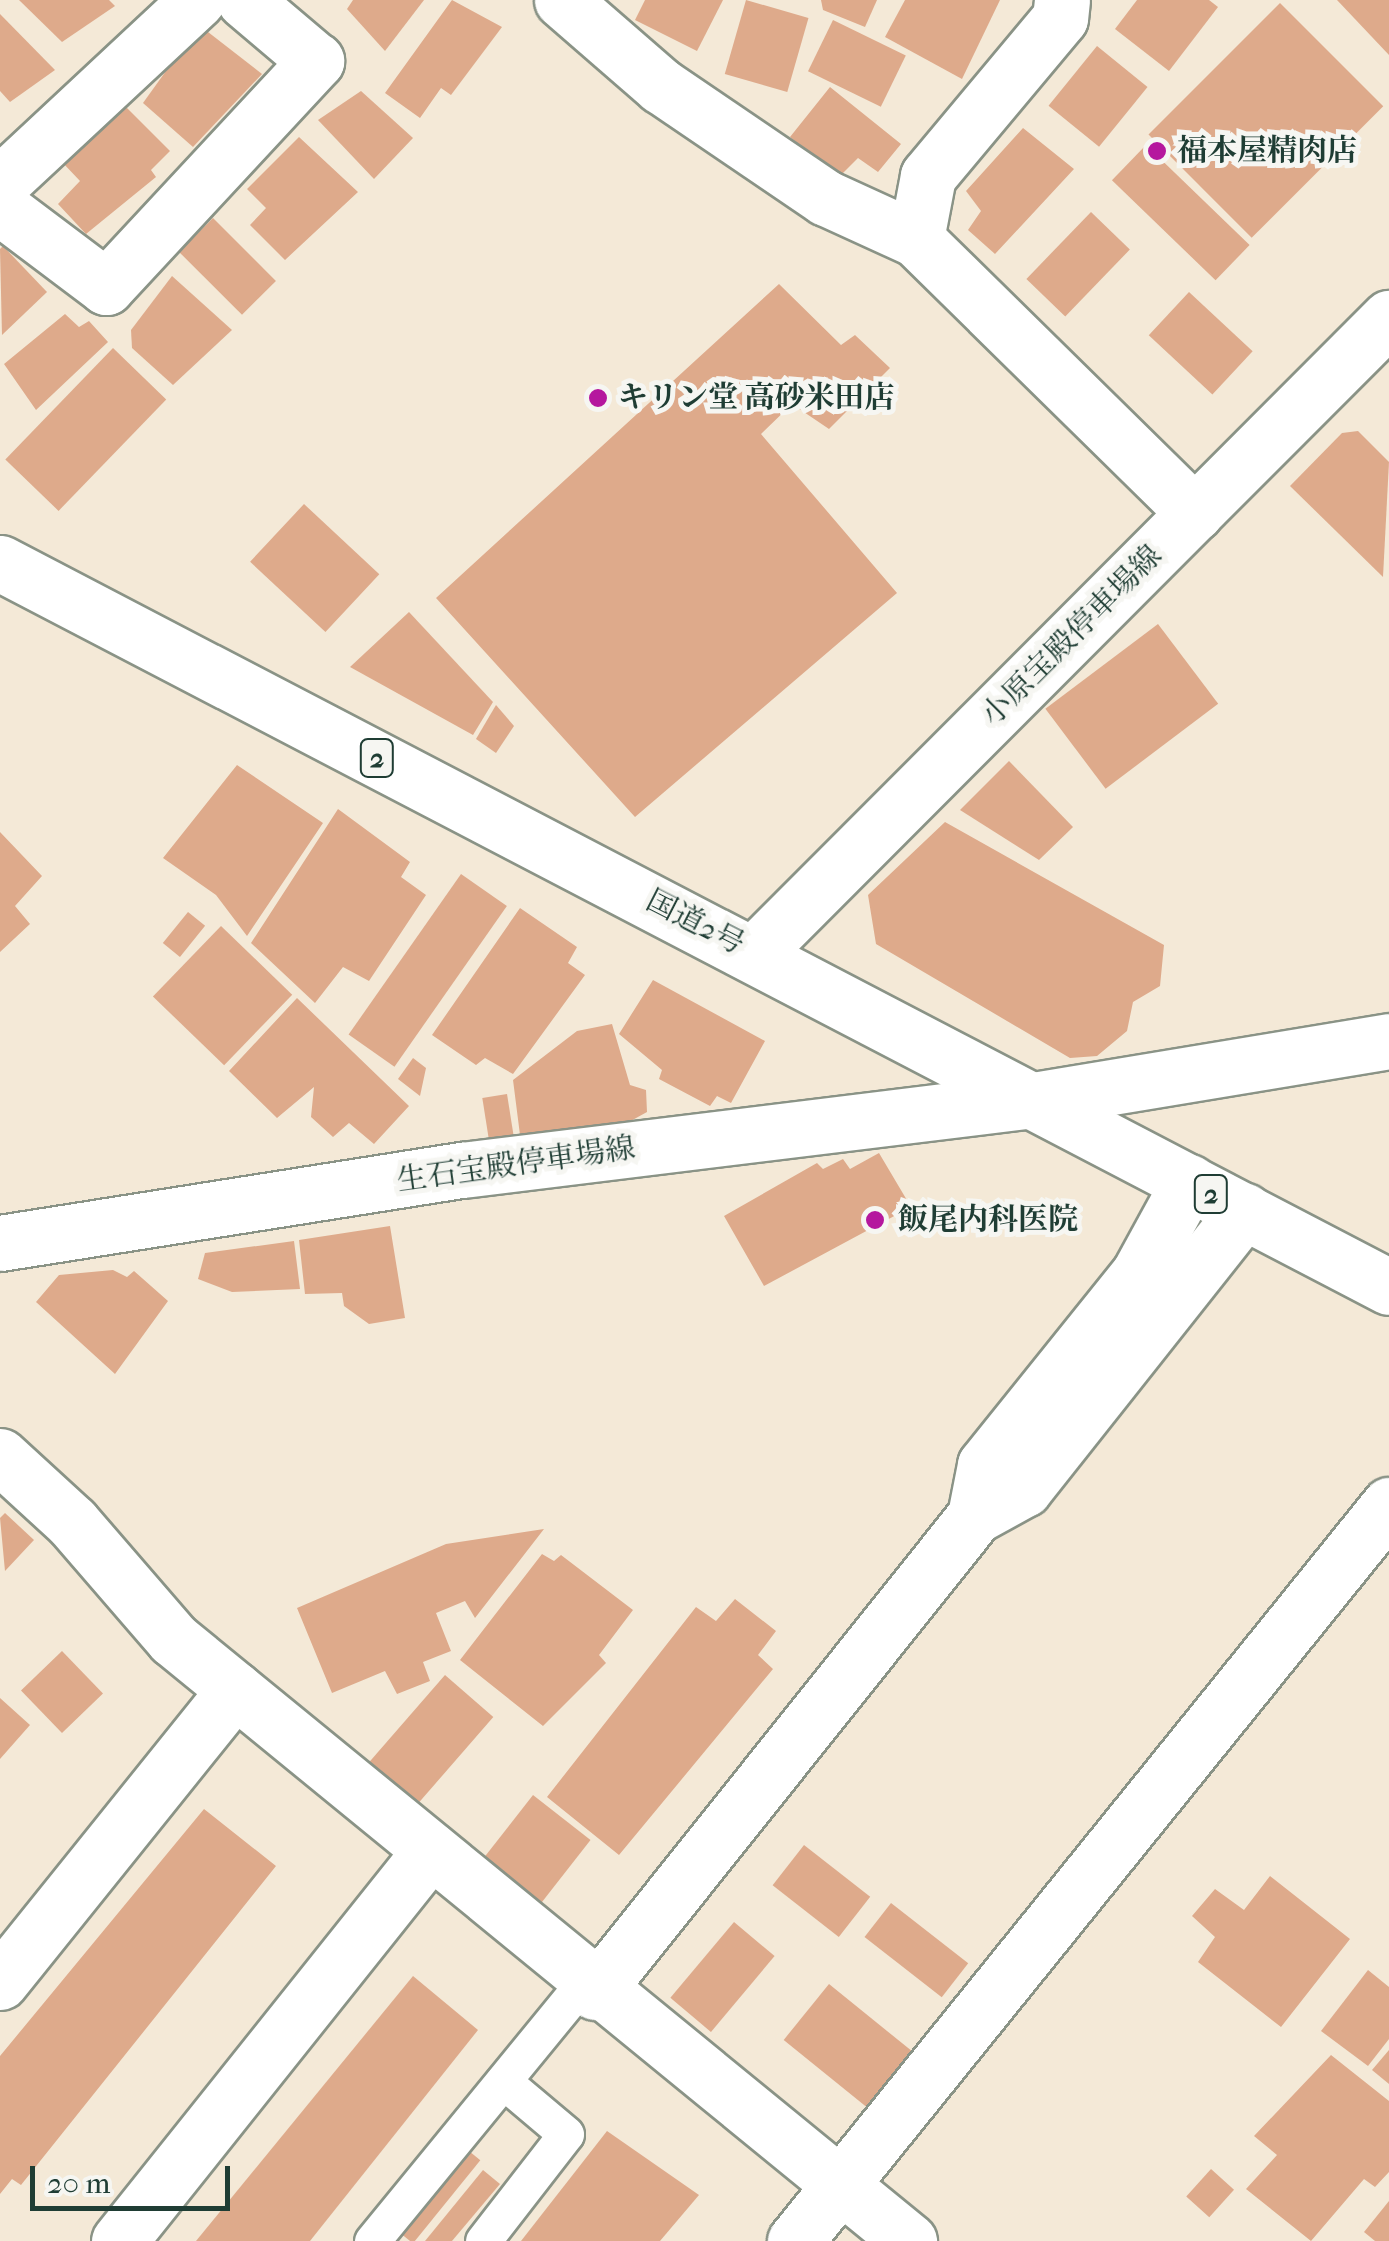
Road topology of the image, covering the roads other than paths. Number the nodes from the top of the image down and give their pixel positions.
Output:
1 (197, 0) edge
2 (244, 0) edge
3 (562, 0) edge
4 (1062, 0) edge
5 (0, 184) edge
6 (0, 207) edge
7 (916, 239) junction
8 (1389, 318) edge
9 (1194, 513) junction
10 (0, 562) edge
11 (754, 954) junction
12 (1389, 1042) edge
13 (1034, 1100) junction
14 (1189, 1182) junction
15 (1244, 1211) junction
16 (0, 1243) edge
17 (1389, 1287) edge
18 (0, 1456) edge
19 (1389, 1505) edge
20 (975, 1516) junction
21 (236, 1690) junction
22 (430, 1850) junction
23 (0, 1982) edge
24 (589, 1988) junction
25 (502, 2081) junction
26 (839, 2186) junction
27 (118, 2241) edge
28 (372, 2241) edge
29 (483, 2241) edge
30 (794, 2241) edge
31 (909, 2241) edge

1 - 5 main road
2 - 6 main road
3 - 7 main road
4 - 7 main road
7 - 9 main road
8 - 9 main road, 小原宝殿停車場線
9 - 11 main road, 小原宝殿停車場線
10 - 11 main road, 国道2号 / 2
11 - 13 main road, 国道2号 / 2
12 - 13 main road, 生石宝殿停車場線
13 - 14 main road, 国道2号 / 2
13 - 16 main road, 生石宝殿停車場線
14 - 15 main road, 国道2号 / 2
14 - 20 main road
15 - 17 main road, 国道2号 / 2
15 - 20 main road
18 - 21 main road
19 - 26 main road
20 - 24 main road
21 - 22 main road
21 - 23 main road
22 - 24 main road
22 - 27 main road
24 - 25 lane
24 - 26 main road
25 - 28 lane
25 - 29 lane
26 - 30 main road
26 - 31 main road

